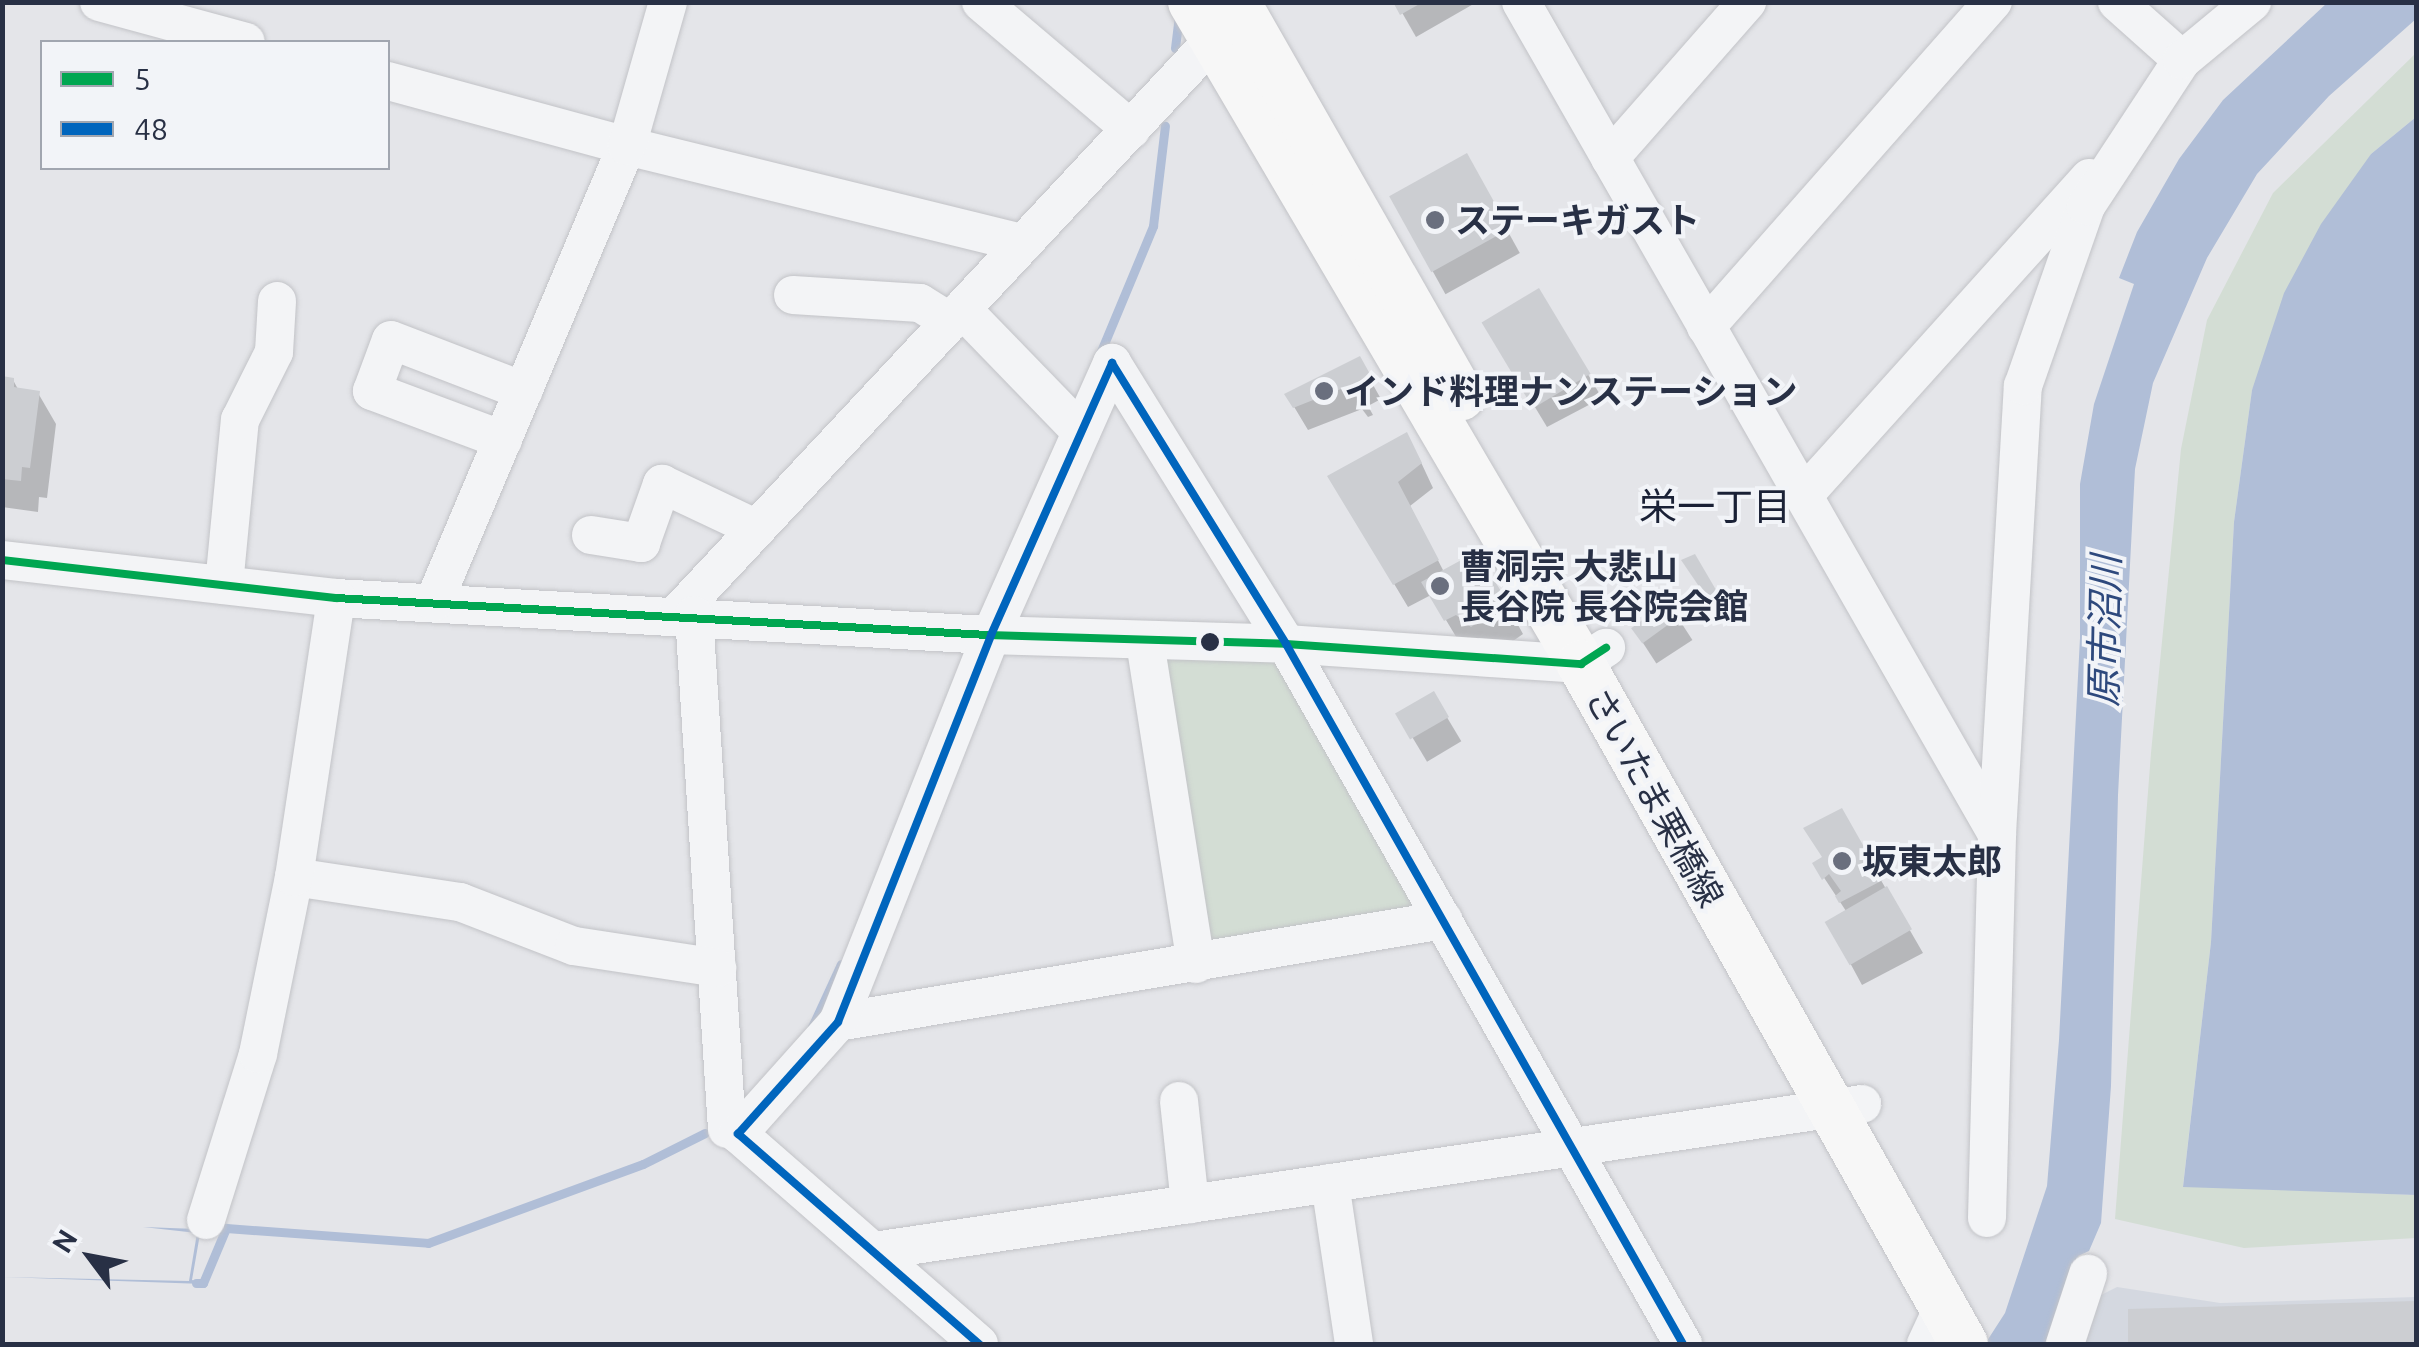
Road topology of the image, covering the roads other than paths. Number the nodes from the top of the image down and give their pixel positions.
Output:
1 (99, 2) edge
2 (668, 2) edge
3 (981, 2) edge
4 (1522, 2) edge
5 (1747, 2) edge
6 (1993, 2) edge
7 (2117, 2) edge
8 (2252, 2) edge
9 (1226, 12) edge
10 (239, 40) edge
11 (2182, 60) junction
12 (390, 82) edge
13 (1131, 129) junction
14 (2132, 130) junction
15 (628, 146) junction
16 (1610, 158) junction
17 (1022, 243) junction
18 (793, 295) dead end
19 (278, 300) dead end
20 (956, 315) junction
21 (1706, 327) junction
22 (524, 391) junction
23 (1074, 425) junction
24 (503, 440) junction
25 (1803, 496) junction
26 (757, 529) junction
27 (591, 536) dead end
28 (2, 560) edge
29 (224, 585) junction
30 (336, 598) junction
31 (434, 602) junction
32 (686, 615) junction
33 (983, 635) junction
34 (1145, 642) junction
35 (1286, 644) junction
36 (1594, 656) junction
37 (1997, 834) junction
38 (294, 877) junction
39 (1442, 920) junction
40 (1196, 964) junction
41 (717, 968) junction
42 (838, 1022) junction
43 (1179, 1101) dead end
44 (1846, 1106) junction
45 (727, 1129) dead end
46 (1571, 1148) junction
47 (1330, 1183) junction
48 (1190, 1204) junction
49 (1988, 1218) dead end
50 (206, 1220) dead end
51 (874, 1251) junction
52 (2088, 1274) dead end
53 (1960, 1332) edge
54 (979, 1344) edge
55 (1354, 1344) edge
56 (1683, 1344) edge
57 (2065, 1344) edge

1 - 10 street
2 - 15 street
3 - 13 street
4 - 16 street
5 - 16 street
6 - 21 street
7 - 11 street
8 - 11 street
9 - 13 street
9 - 36 main road, さいたま栗橋線
11 - 14 street
12 - 15 street
13 - 17 street
14 - 25 street
14 - 37 street
15 - 17 street
15 - 22 street
16 - 21 street
17 - 20 street
18 - 20 street
19 - 29 street
20 - 23 street
20 - 26 street
21 - 25 street
22 - 24 street
22 - 24 street
23 - 33 street
23 - 35 street
24 - 31 street
25 - 37 street
26 - 27 street
26 - 32 street
28 - 29 street
29 - 30 street
30 - 31 street
30 - 38 street
31 - 32 street
32 - 33 street
32 - 41 street
33 - 34 street
33 - 42 street
34 - 35 street
34 - 40 street
35 - 36 street
35 - 39 street
36 - 44 main road, さいたま栗橋線
37 - 49 street
38 - 41 street
38 - 50 street
39 - 40 street
39 - 46 street
40 - 42 street
41 - 45 street
42 - 51 street
43 - 48 street
44 - 46 street
44 - 53 main road, さいたま栗橋線
46 - 47 street
46 - 56 street
47 - 48 street
47 - 55 street
48 - 51 street
51 - 54 street
52 - 57 street

